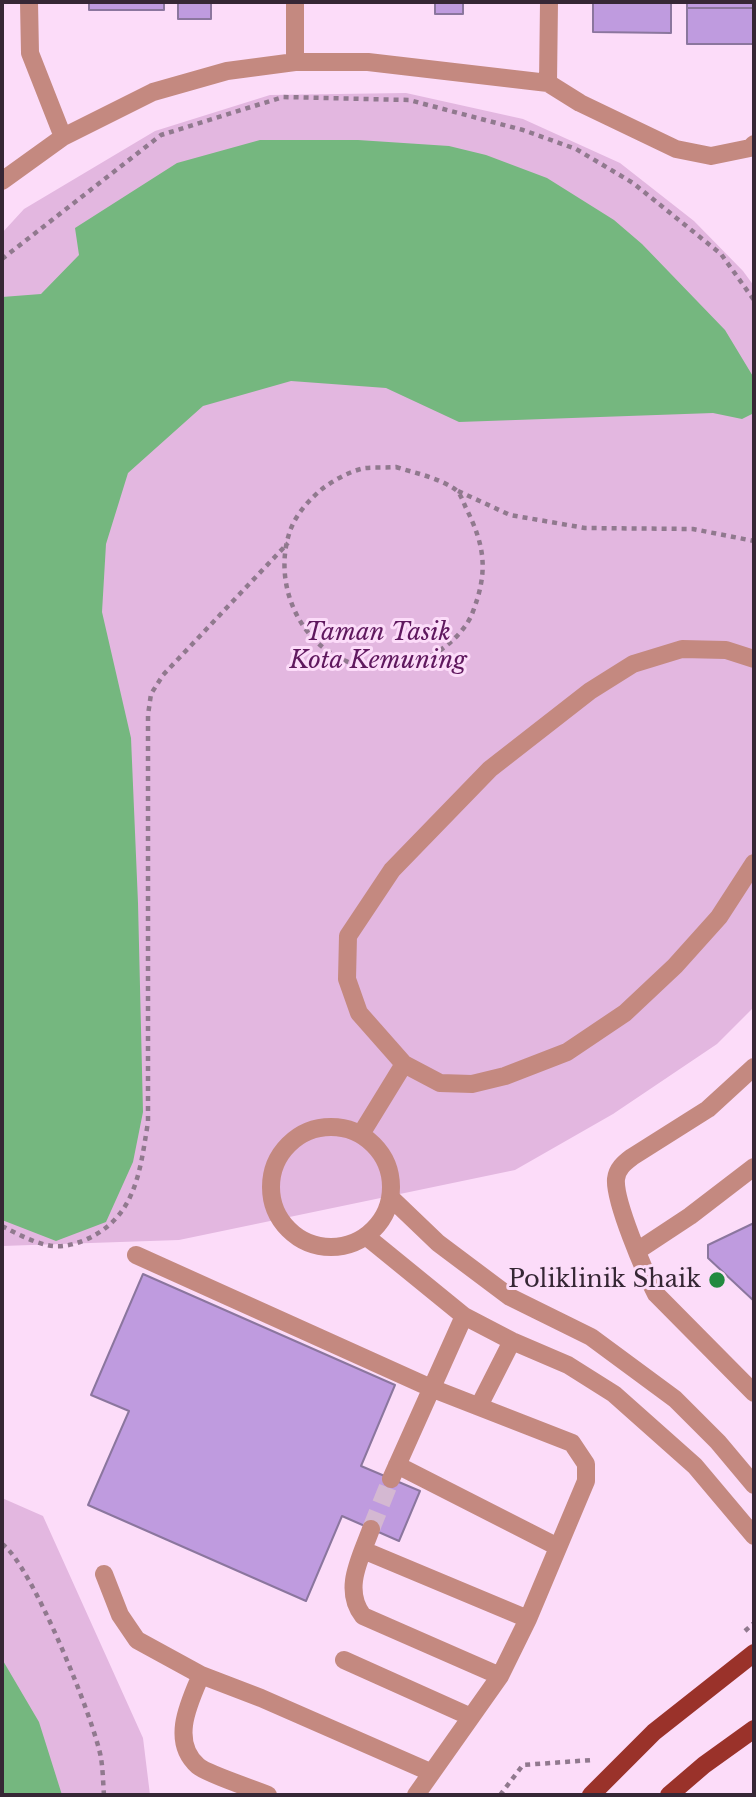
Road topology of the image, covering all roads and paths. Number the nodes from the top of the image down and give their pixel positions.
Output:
1 (29, 2) edge
2 (295, 2) edge
3 (549, 2) edge
4 (295, 62) junction
5 (548, 83) junction
6 (63, 137) junction
7 (754, 144) edge
8 (2, 181) edge
9 (2, 259) edge
10 (754, 300) edge
11 (457, 491) junction
12 (754, 541) edge
13 (288, 543) junction
14 (754, 659) edge
15 (754, 863) edge
16 (404, 1064) junction
17 (754, 1067) edge
18 (360, 1134) junction
19 (754, 1167) edge
20 (391, 1198) junction
21 (2, 1226) edge
22 (367, 1237) junction
23 (637, 1251) junction
24 (136, 1255) dead end
25 (464, 1316) junction
26 (512, 1341) junction
27 (431, 1388) junction
28 (754, 1392) edge
29 (479, 1406) junction
30 (754, 1485) edge
31 (371, 1529) tunnel mouth
32 (754, 1536) edge
33 (2, 1544) edge
34 (558, 1546) junction
35 (363, 1550) junction
36 (104, 1574) dead end
37 (528, 1619) junction
38 (754, 1623) edge
39 (744, 1632) dead end
40 (754, 1653) edge
41 (344, 1660) dead end
42 (201, 1675) junction
43 (500, 1676) junction
44 (471, 1717) junction
45 (754, 1729) edge
46 (600, 1753) dead end
47 (430, 1772) junction
48 (104, 1795) edge
49 (268, 1795) edge
50 (416, 1795) edge
51 (499, 1795) edge
52 (591, 1795) edge
53 (669, 1795) edge

1 - 6 street
2 - 4 street
3 - 5 street
4 - 5 street
4 - 6 street
5 - 7 street
6 - 8 street
9 - 10 path
11 - 12 path
11 - 13 path
11 - 13 path
13 - 21 path
14 - 16 street
15 - 16 street
16 - 18 street
17 - 23 street
18 - 20 street
18 - 22 street
19 - 23 street
20 - 22 street
20 - 30 street
22 - 25 street
23 - 28 street
24 - 27 street
25 - 26 street
25 - 27 street
26 - 29 street
26 - 32 street
27 - 29 street
27 - 34 street
29 - 34 street
31 - 35 street
33 - 48 path
34 - 37 street
35 - 37 street
35 - 43 street
36 - 42 street
37 - 43 street
38 - 39 path
40 - 52 main road
41 - 44 street
42 - 47 street
42 - 49 street
43 - 44 street
44 - 47 street
45 - 53 main road
46 - 51 path
47 - 50 street

